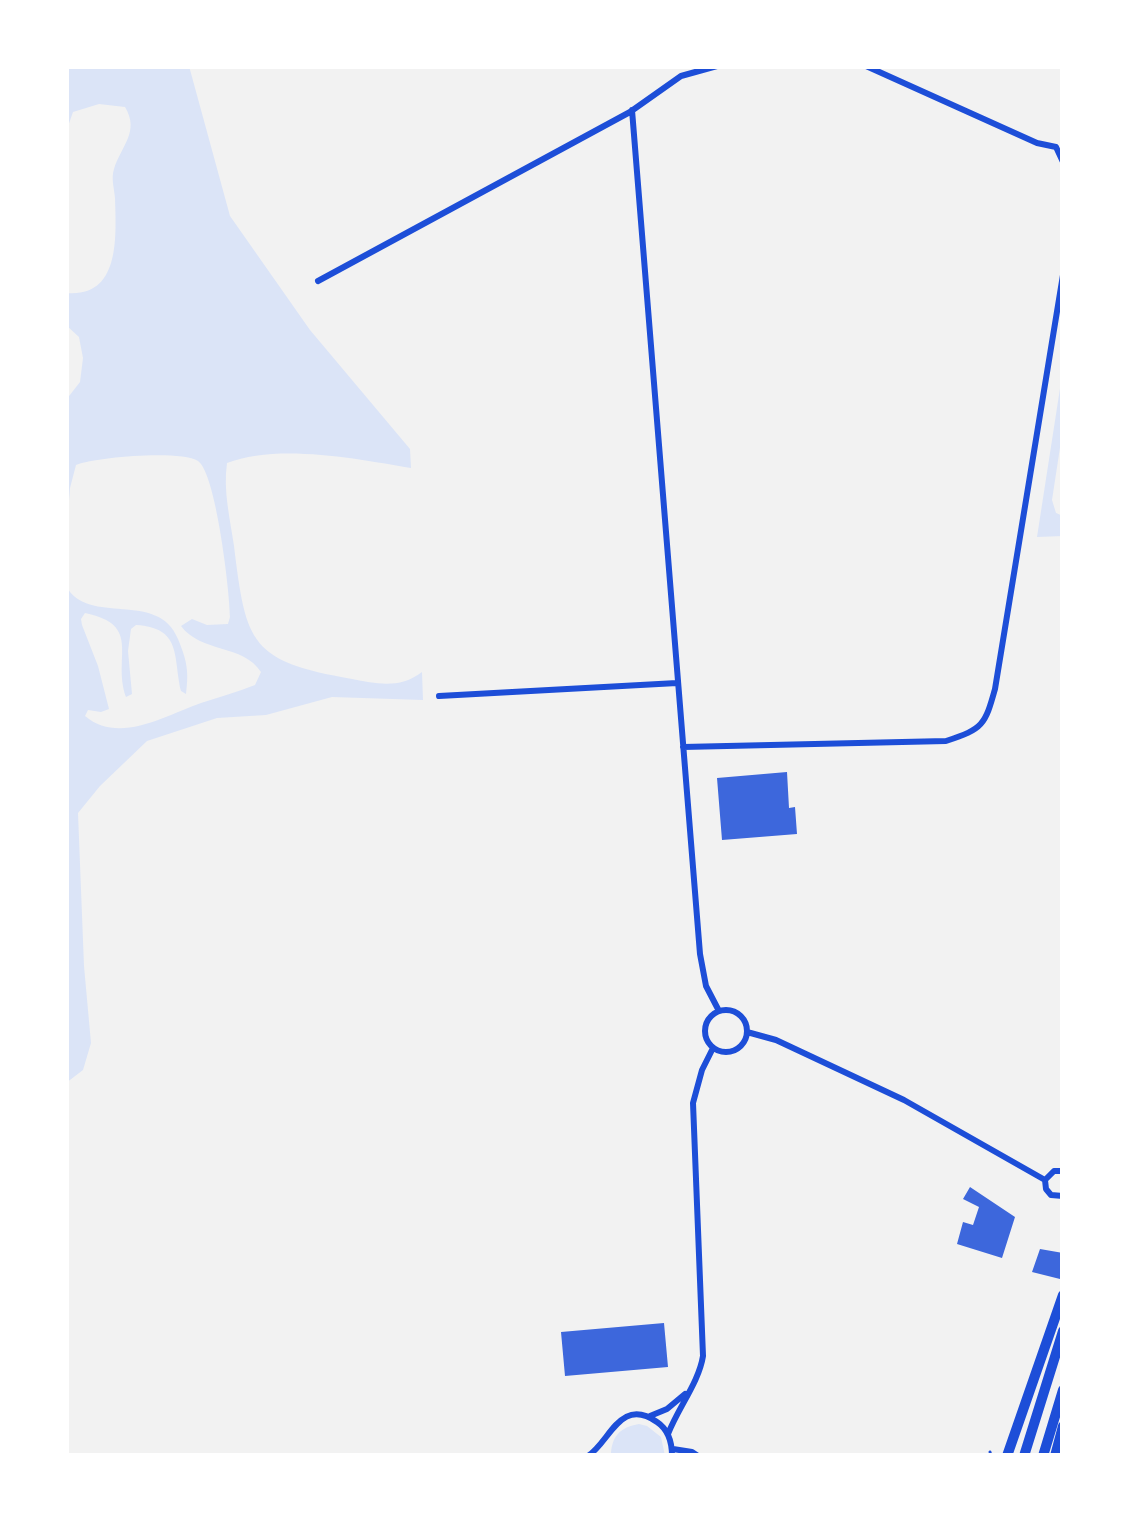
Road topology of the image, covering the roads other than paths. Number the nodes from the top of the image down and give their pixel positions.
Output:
1 (717, 66) edge
2 (866, 66) edge
3 (632, 110) junction
4 (1063, 162) edge
5 (1063, 275) edge
6 (318, 281) dead end
7 (677, 683) junction
8 (439, 696) dead end
9 (682, 746) junction
10 (719, 1011) junction
11 (747, 1032) junction
12 (713, 1048) junction
13 (1063, 1171) edge
14 (1045, 1180) junction
15 (1063, 1196) edge
16 (1063, 1295) edge
17 (1063, 1331) edge
18 (1063, 1390) edge
19 (686, 1393) junction
20 (647, 1417) junction
21 (1063, 1426) edge
22 (668, 1434) junction
23 (603, 1442) junction
24 (672, 1452) edge
25 (998, 1455) edge
26 (432, 1456) edge
27 (447, 1456) edge
28 (588, 1456) edge
29 (603, 1456) edge
30 (698, 1456) edge
31 (1024, 1456) edge
32 (1043, 1456) edge
33 (1055, 1456) edge

1 - 3 street
2 - 4 street
3 - 6 street
3 - 7 street
5 - 9 street
7 - 8 street
7 - 9 street
9 - 10 street
10 - 11 street
10 - 12 street
11 - 12 street
11 - 14 street
12 - 19 street
13 - 14 street
14 - 15 street
16 - 25 highway
17 - 31 highway
18 - 32 highway
19 - 20 street
19 - 22 street
20 - 22 street
20 - 23 street
21 - 33 highway
22 - 24 street
23 - 28 street
23 - 29 street
24 - 30 street
26 - 27 street

